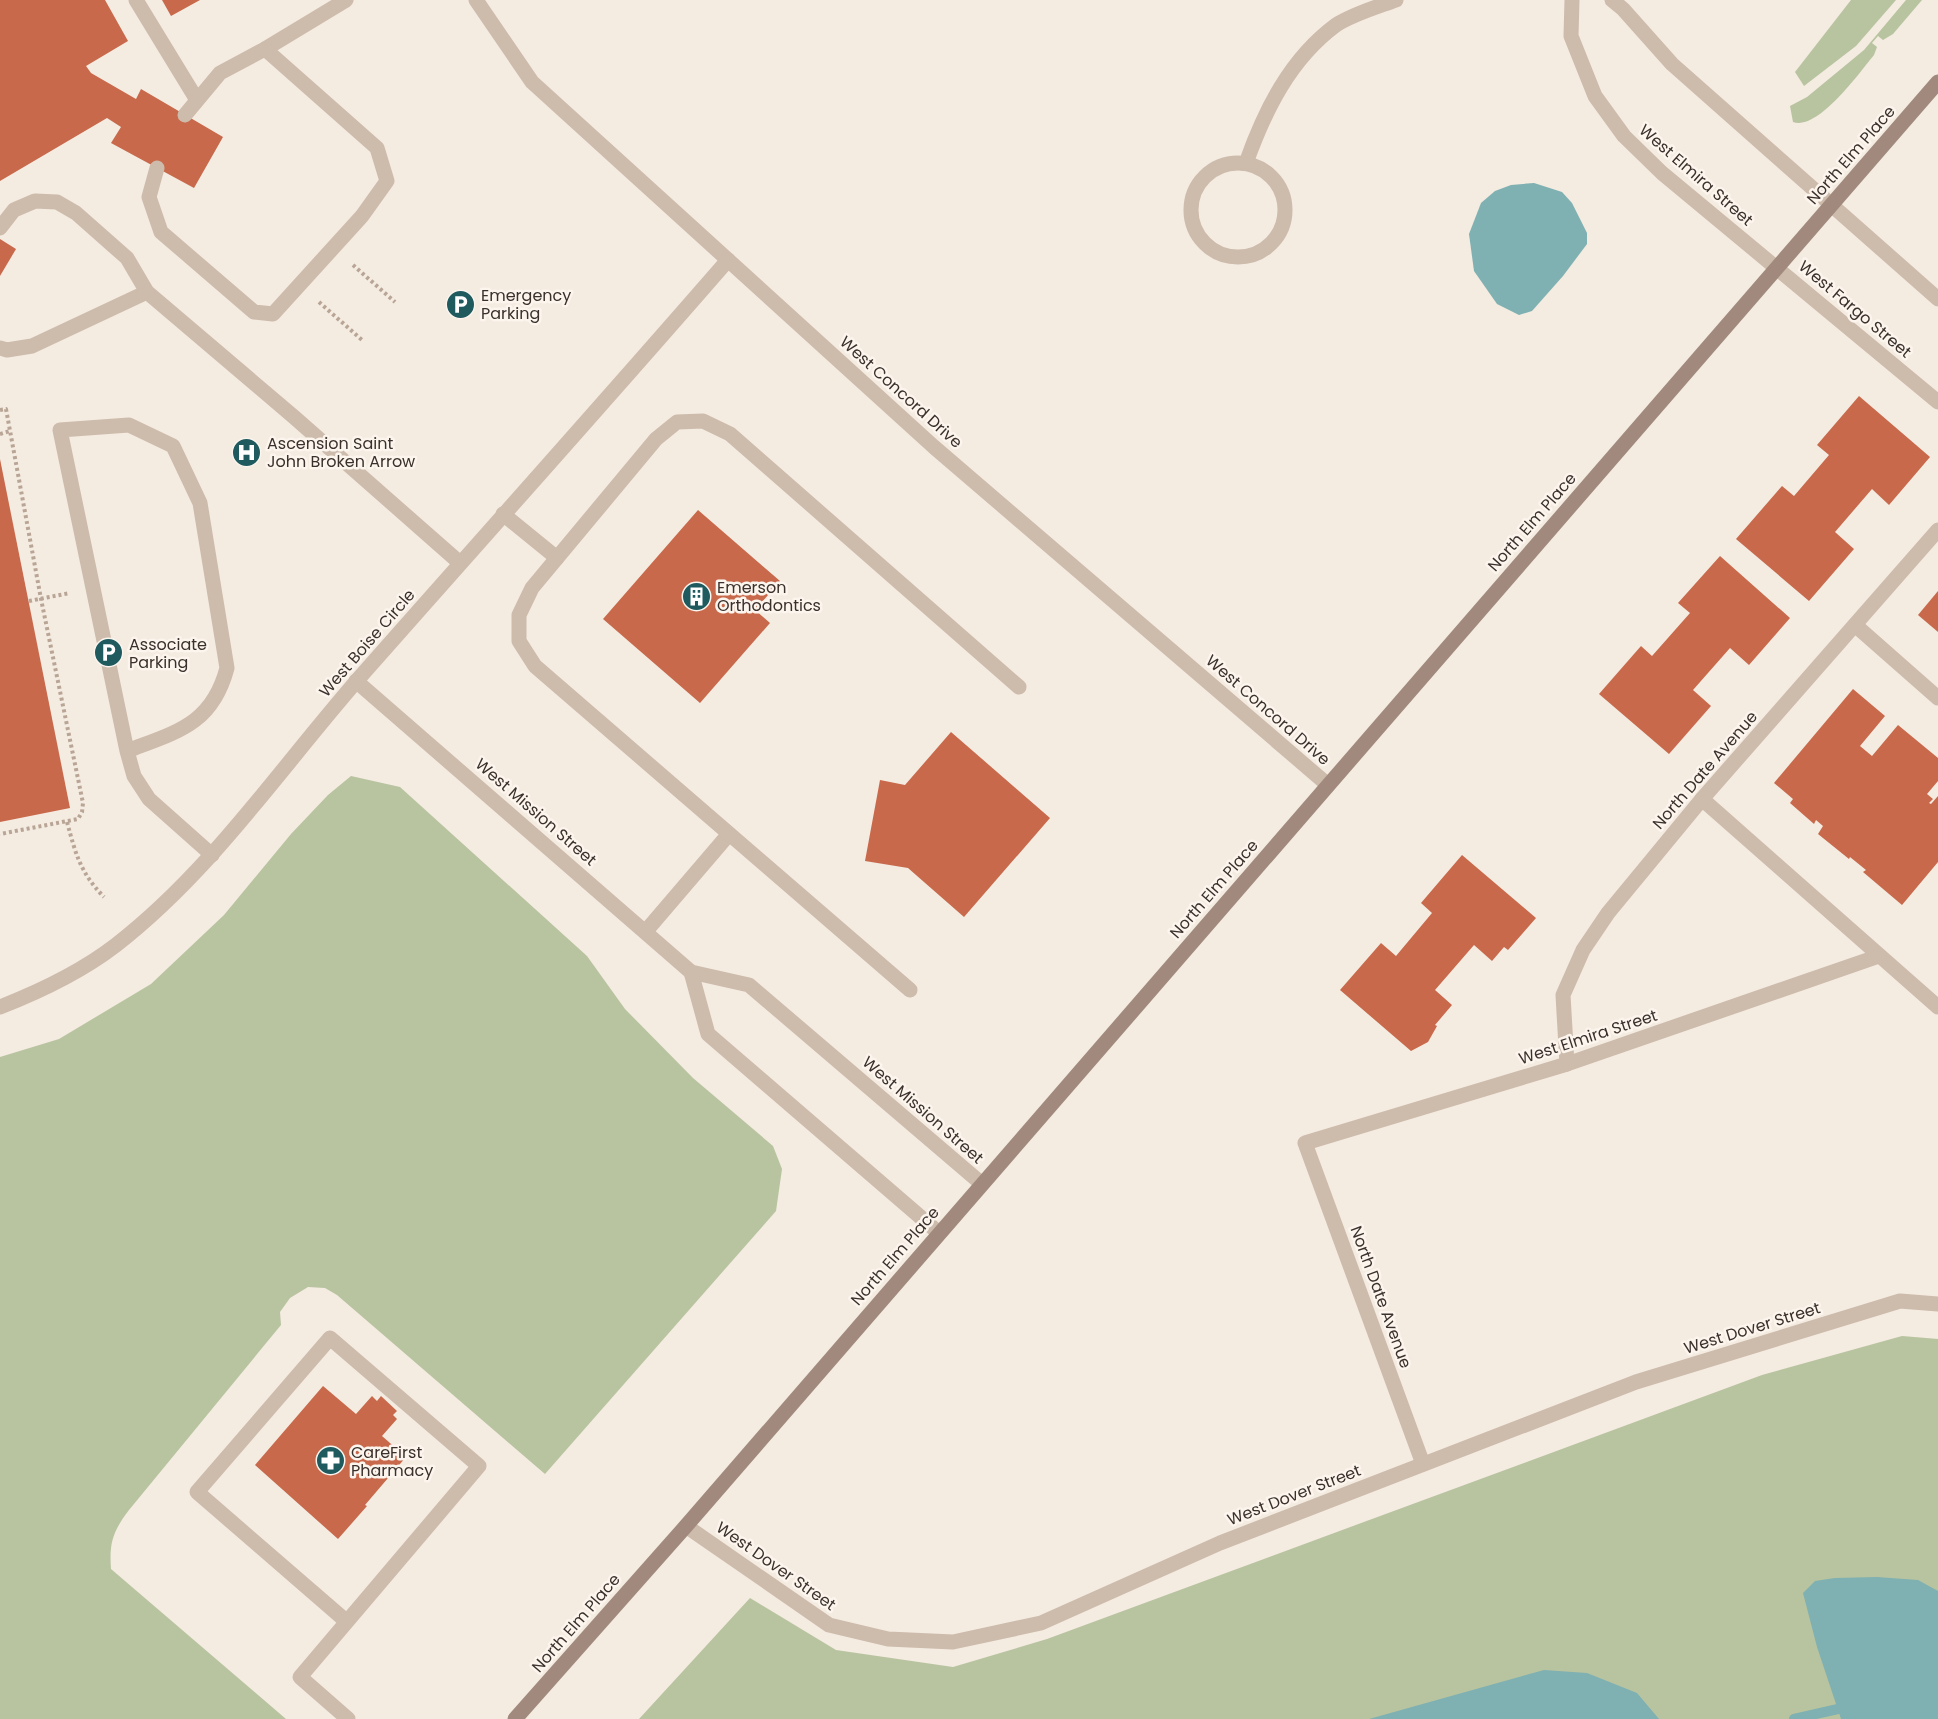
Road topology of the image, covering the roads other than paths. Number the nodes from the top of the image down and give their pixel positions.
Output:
1 (136, 0) edge
2 (346, 0) edge
3 (476, 0) edge
4 (1396, 0) edge
5 (1572, 0) edge
6 (1612, 0) edge
7 (266, 49) junction
8 (1938, 82) edge
9 (197, 100) junction
10 (185, 115) dead end
11 (1246, 163) junction
12 (157, 168) dead end
13 (1831, 205) junction
14 (0, 228) edge
15 (728, 260) junction
16 (1777, 268) junction
17 (147, 292) junction
18 (1938, 299) edge
19 (0, 348) edge
20 (1938, 402) edge
21 (503, 514) junction
22 (1938, 530) edge
23 (557, 558) junction
24 (460, 563) junction
25 (1855, 625) junction
26 (356, 681) junction
27 (1019, 687) dead end
28 (1938, 698) edge
29 (127, 751) junction
30 (1328, 785) junction
31 (1702, 799) junction
32 (729, 834) junction
33 (212, 855) junction
34 (646, 931) junction
35 (1880, 956) junction
36 (691, 972) junction
37 (910, 990) dead end
38 (0, 1007) edge
39 (1938, 1007) edge
40 (1567, 1064) junction
41 (1305, 1143) joint
42 (981, 1184) junction
43 (939, 1233) junction
44 (1938, 1304) edge
45 (1423, 1464) junction
46 (686, 1526) junction
47 (346, 1621) junction
48 (348, 1719) edge
49 (515, 1719) edge

1 - 9 street
2 - 7 street
3 - 15 street, West Concord Drive
4 - 11 street
5 - 16 street, West Elmira Street
6 - 13 street
7 - 9 street
7 - 12 street
8 - 13 main road, North Elm Place
9 - 10 street
11 - 11 street
13 - 16 main road, North Elm Place
13 - 18 street
14 - 17 street
15 - 21 street, West Boise Circle
15 - 30 street, West Concord Drive
16 - 20 street, West Fargo Street
16 - 30 main road, North Elm Place
17 - 19 street
17 - 24 street
21 - 23 street
21 - 24 street, West Boise Circle
22 - 25 street, North Date Avenue
23 - 27 street
23 - 32 street
24 - 26 street, West Boise Circle
25 - 28 street
25 - 31 street, North Date Avenue
26 - 33 street, West Boise Circle
26 - 34 street, West Mission Street
29 - 29 street
29 - 33 street
30 - 42 main road, North Elm Place
31 - 35 street
31 - 40 street, North Date Avenue
32 - 34 street
32 - 37 street
33 - 38 street, West Boise Circle
34 - 36 street, West Mission Street
35 - 39 street
35 - 40 street, West Elmira Street
36 - 42 street, West Mission Street
36 - 43 street
40 - 41 street, West Elmira Street
41 - 45 street, North Date Avenue
42 - 43 main road, North Elm Place
43 - 46 main road, North Elm Place
44 - 45 street, West Dover Street
45 - 46 street, West Dover Street
46 - 49 main road, North Elm Place
47 - 47 street
47 - 48 street

